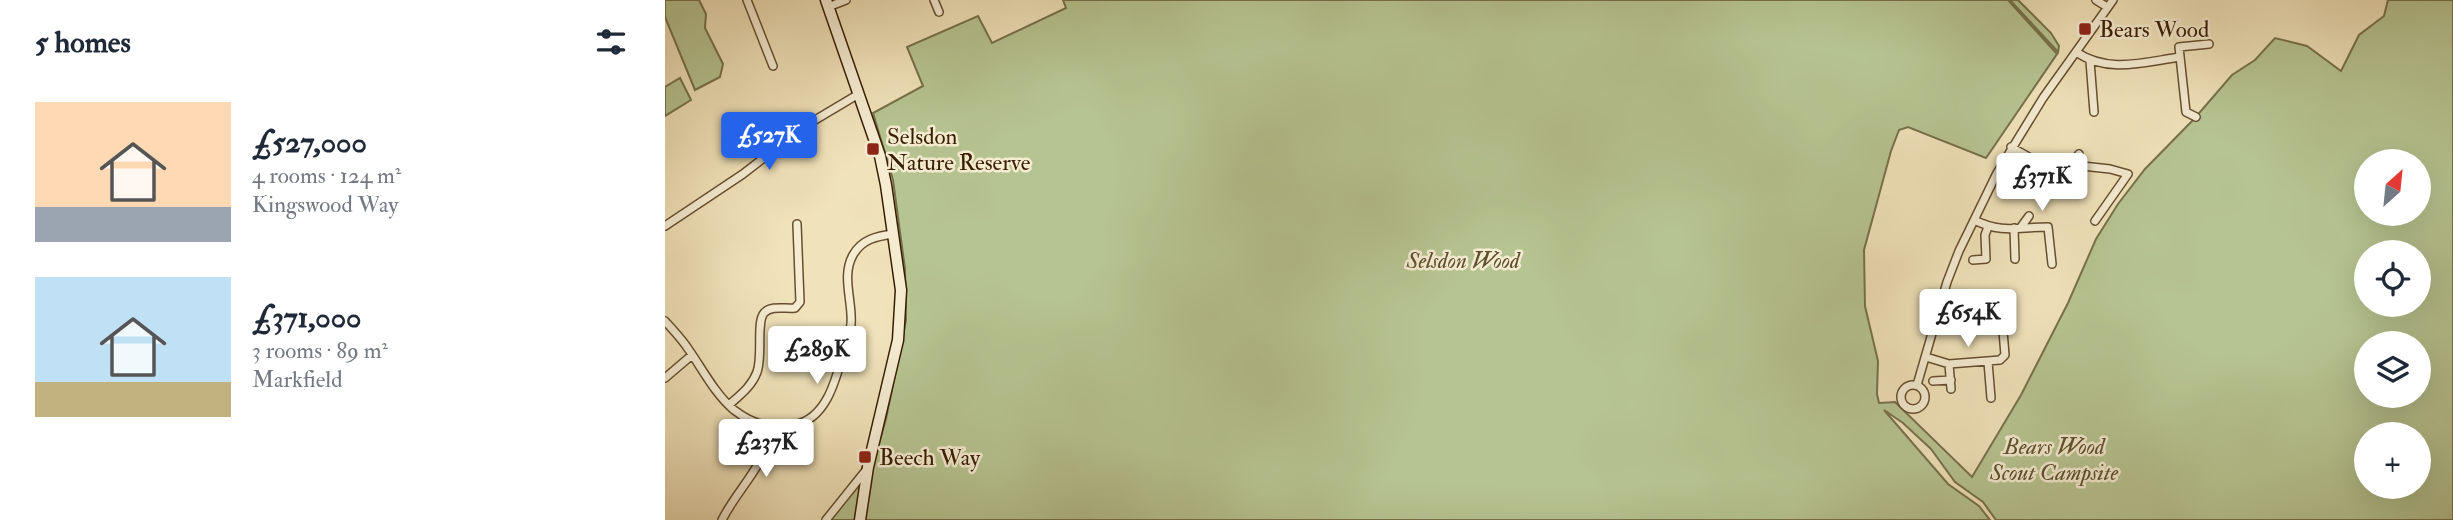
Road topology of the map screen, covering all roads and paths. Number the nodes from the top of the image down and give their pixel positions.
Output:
1 (747, 0) edge
2 (846, 0) edge
3 (934, 0) edge
4 (2096, 0) edge
5 (2113, 0) edge
6 (827, 4) edge
7 (2107, 7) junction
8 (939, 12) dead end
9 (2209, 44) dead end
10 (2076, 52) junction
11 (2180, 57) junction
12 (2090, 61) junction
13 (773, 66) dead end
14 (857, 95) junction
15 (2094, 112) dead end
16 (2196, 117) dead end
17 (2011, 147) junction
18 (2079, 154) dead end
19 (2071, 164) junction
20 (2029, 216) dead end
21 (1973, 220) junction
22 (2095, 221) dead end
23 (797, 224) dead end
24 (665, 226) edge
25 (1989, 227) junction
26 (2017, 228) junction
27 (894, 234) junction
28 (2015, 259) dead end
29 (1973, 260) dead end
30 (2052, 264) dead end
31 (1963, 304) dead end
32 (1941, 305) junction
33 (665, 321) edge
34 (2003, 331) dead end
35 (692, 355) junction
36 (1926, 357) junction
37 (1988, 362) junction
38 (1949, 364) junction
39 (665, 378) edge
40 (1933, 381) dead end
41 (1917, 385) dead end
42 (1991, 398) dead end
43 (729, 405) junction
44 (771, 426) junction
45 (868, 467) junction
46 (722, 519) edge
47 (826, 520) edge
48 (860, 520) edge

1 - 13 street
2 - 6 street
3 - 8 street
4 - 7 street
5 - 7 street
6 - 14 street
7 - 10 street
9 - 11 street
10 - 12 street
10 - 17 street
11 - 12 street
11 - 16 street
12 - 15 street
14 - 24 street
14 - 27 street
17 - 19 street
17 - 21 street
18 - 19 street
19 - 22 street
20 - 26 street
21 - 25 street
21 - 32 street
23 - 43 street
25 - 26 street
25 - 29 street
26 - 28 street
26 - 30 street
27 - 44 street
27 - 45 street
31 - 32 street
32 - 36 street
33 - 35 street
34 - 37 street
35 - 39 street
35 - 43 street
36 - 38 street
36 - 41 street
37 - 38 street
37 - 42 street
38 - 40 street
43 - 44 street
44 - 46 street
45 - 47 street
45 - 48 street

